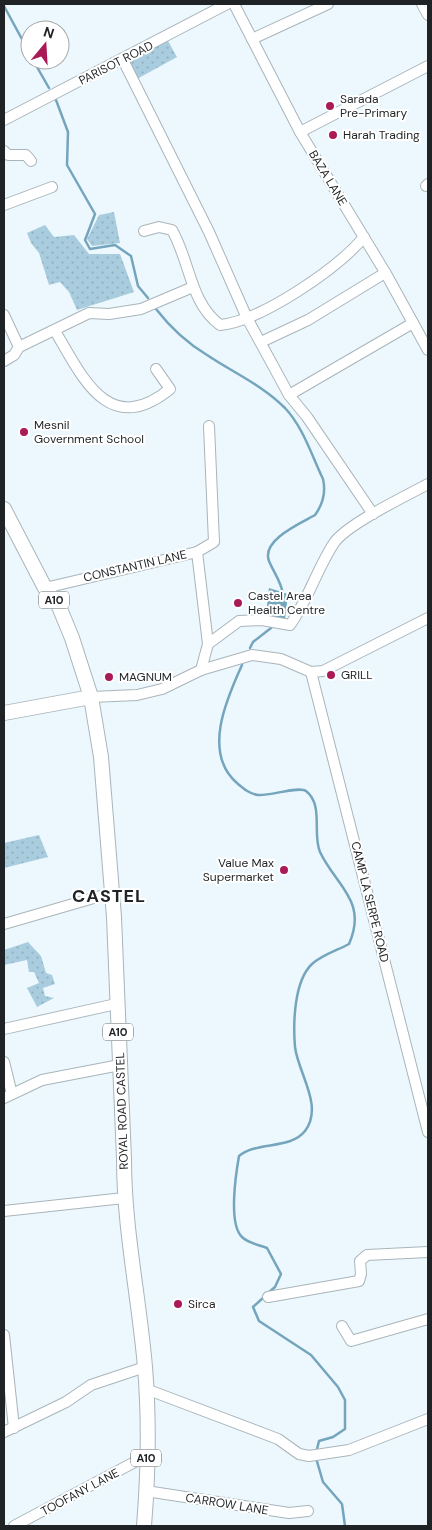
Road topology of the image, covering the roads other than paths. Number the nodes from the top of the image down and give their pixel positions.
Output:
1 (227, 4) edge
2 (234, 4) edge
3 (328, 4) edge
4 (422, 4) edge
5 (428, 15) edge
6 (252, 40) junction
7 (123, 60) junction
8 (428, 66) edge
9 (4, 120) edge
10 (300, 132) junction
11 (4, 152) edge
12 (31, 161) dead end
13 (52, 187) dead end
14 (4, 206) edge
15 (144, 231) dead end
16 (364, 237) junction
17 (385, 272) junction
18 (194, 287) junction
19 (4, 315) edge
20 (247, 318) junction
21 (413, 323) junction
22 (55, 331) junction
23 (261, 342) junction
24 (19, 348) junction
25 (428, 350) edge
26 (4, 361) edge
27 (156, 369) dead end
28 (289, 395) junction
29 (209, 426) dead end
30 (428, 484) edge
31 (4, 509) edge
32 (372, 514) junction
33 (197, 552) junction
34 (45, 588) junction
35 (428, 618) edge
36 (208, 644) junction
37 (201, 670) junction
38 (311, 672) junction
39 (91, 697) junction
40 (4, 713) edge
41 (111, 893) junction
42 (4, 924) edge
43 (116, 1004) junction
44 (4, 1029) edge
45 (4, 1062) edge
46 (120, 1066) junction
47 (8, 1096) edge
48 (428, 1132) edge
49 (124, 1198) junction
50 (4, 1211) edge
51 (428, 1252) edge
52 (268, 1297) dead end
53 (428, 1319) edge
54 (342, 1326) dead end
55 (4, 1335) edge
56 (144, 1367) junction
57 (146, 1390) junction
58 (428, 1419) edge
59 (14, 1428) junction
60 (4, 1432) edge
61 (146, 1456) junction
62 (146, 1491) junction
63 (308, 1511) dead end
64 (14, 1526) edge
65 (144, 1526) edge

1 - 7 street, PARISOT ROAD
2 - 6 street, BAZA LANE
3 - 6 street
4 - 5 street
6 - 10 street, BAZA LANE
7 - 9 street, PARISOT ROAD
7 - 20 street
8 - 10 street
10 - 16 street, BAZA LANE
11 - 12 street
13 - 14 street
15 - 18 street
16 - 17 street, BAZA LANE
16 - 20 street
17 - 21 street, BAZA LANE
17 - 23 street
18 - 20 street
18 - 22 street
19 - 24 street
20 - 23 street
21 - 25 street, BAZA LANE
21 - 28 street
22 - 24 street
22 - 27 street
23 - 28 street
24 - 26 street
28 - 32 street
29 - 33 street
30 - 32 street
31 - 34 main road, A10
32 - 36 street
33 - 34 street, CONSTANTIN LANE
33 - 36 street
34 - 39 main road, A10
35 - 38 street
36 - 37 street
37 - 38 street
37 - 39 street
38 - 48 street, CAMP LA SERPE ROAD
39 - 40 main road
39 - 41 main road, ROYAL ROAD CASTEL / A10
41 - 42 street
41 - 43 main road, ROYAL ROAD CASTEL / A10
43 - 44 street
43 - 46 main road, ROYAL ROAD CASTEL / A10
45 - 47 street
46 - 47 street
46 - 49 main road, ROYAL ROAD CASTEL / A10
49 - 50 street
49 - 56 main road, ROYAL ROAD CASTEL / A10
51 - 52 street
53 - 54 street
55 - 59 street
56 - 57 main road, ROYAL ROAD CASTEL / A10
56 - 59 street
57 - 58 street
57 - 61 main road, ROYAL ROAD CASTEL / A10
59 - 60 street
61 - 62 main road, ROYAL ROAD CASTEL / A10
61 - 64 street, TOOFANY LANE
62 - 63 street, CARROW LANE
62 - 65 main road, ROYAL ROAD CASTEL / A10

